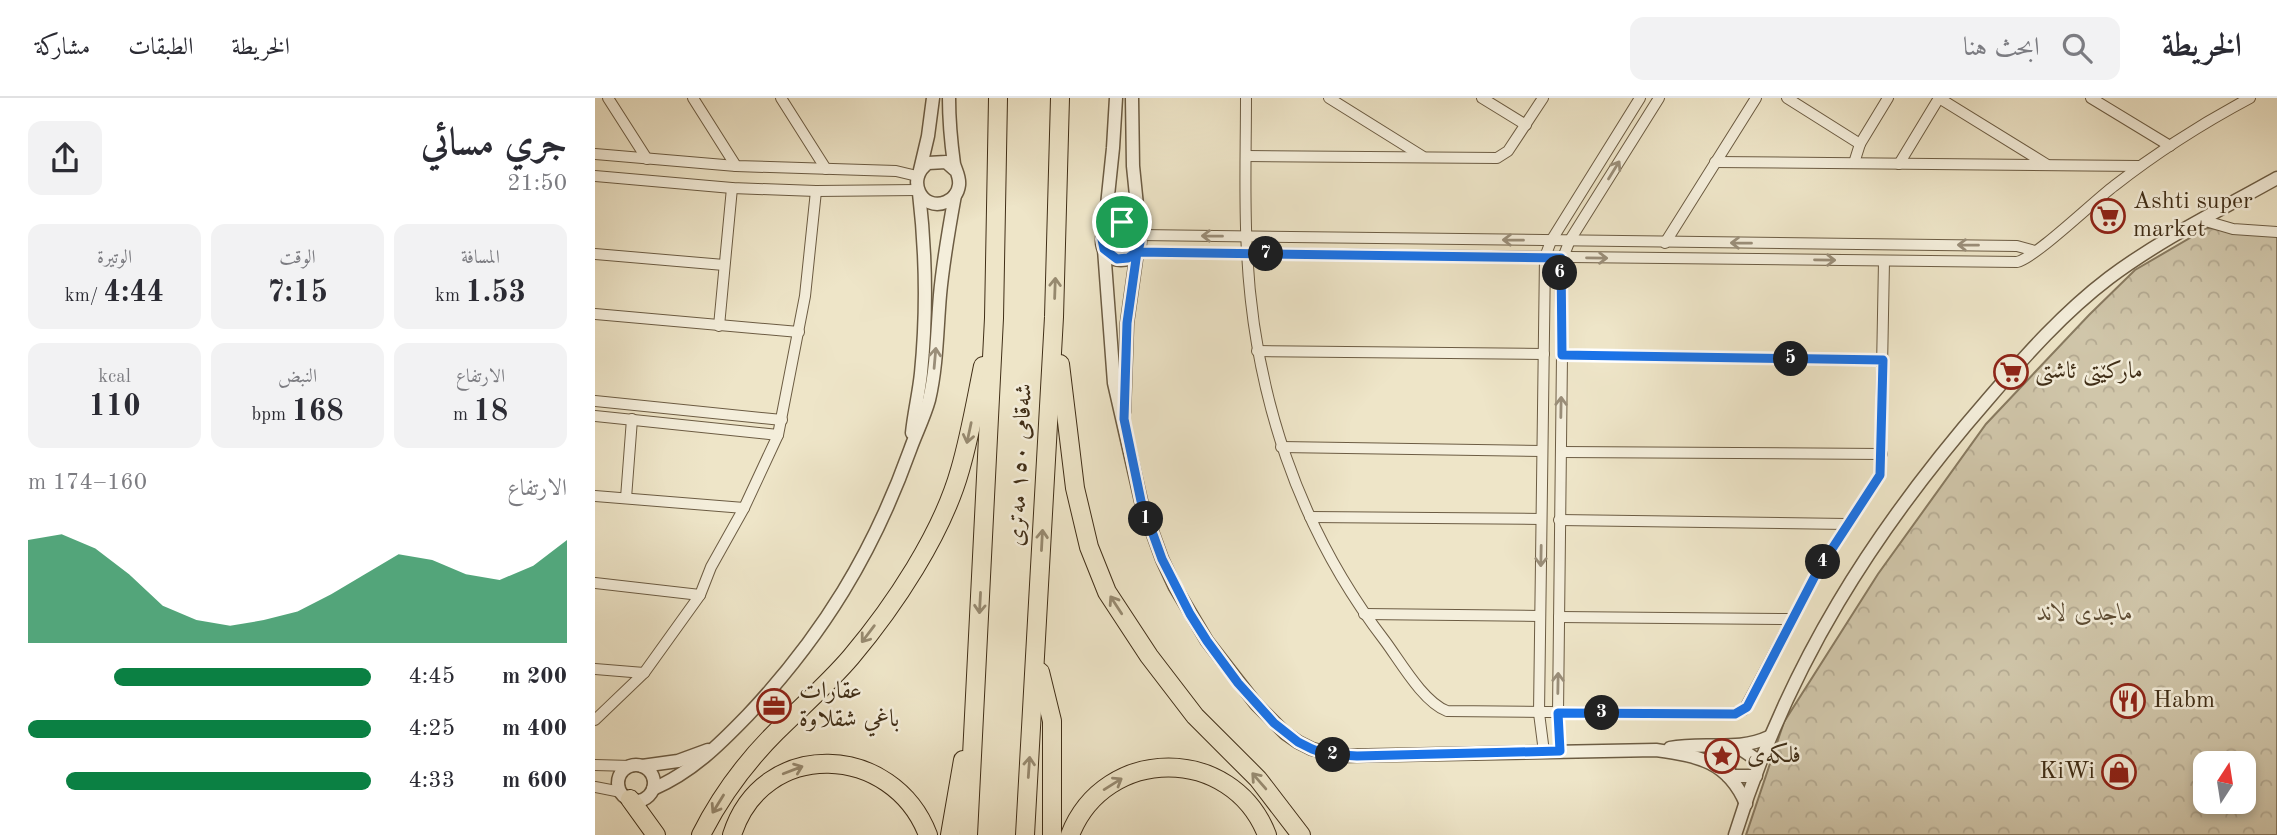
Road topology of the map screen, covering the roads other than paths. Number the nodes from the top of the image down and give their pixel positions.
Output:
1 (608, 98) edge
2 (693, 98) edge
3 (781, 98) edge
4 (933, 98) edge
5 (949, 98) edge
6 (998, 98) edge
7 (1060, 98) edge
8 (1116, 98) edge
9 (1132, 98) edge
10 (1246, 98) edge
11 (1329, 98) edge
12 (1482, 98) edge
13 (1543, 98) edge
14 (1640, 98) edge
15 (1659, 98) edge
16 (1756, 98) edge
17 (1787, 98) edge
18 (1888, 98) edge
19 (1939, 98) edge
20 (2091, 98) edge
21 (2247, 99) edge
22 (1526, 125) junction
23 (1860, 144) junction
24 (2170, 146) junction
25 (595, 155) edge
26 (1246, 156) junction
27 (1423, 157) junction
28 (647, 159) junction
29 (1715, 162) junction
30 (1854, 163) junction
31 (1899, 164) junction
32 (2047, 165) junction
33 (736, 166) junction
34 (2140, 166) junction
35 (826, 169) junction
36 (955, 170) junction
37 (918, 174) junction
38 (595, 176) edge
39 (2277, 178) edge
40 (732, 188) junction
41 (816, 191) junction
42 (918, 192) junction
43 (955, 195) junction
44 (2202, 220) junction
45 (2277, 232) edge
46 (1104, 234) junction
47 (1139, 235) junction
48 (1246, 237) junction
49 (1570, 240) junction
50 (1551, 241) junction
51 (1665, 243) junction
52 (1104, 249) junction
53 (2035, 251) junction
54 (1137, 252) junction
55 (595, 254) edge
56 (1247, 254) junction
57 (1545, 257) junction
58 (1561, 258) junction
59 (1884, 261) junction
60 (724, 265) junction
61 (595, 314) edge
62 (1054, 317) junction
63 (994, 318) junction
64 (719, 326) junction
65 (799, 332) junction
66 (1257, 351) junction
67 (1544, 354) junction
68 (1562, 355) junction
69 (1883, 360) junction
70 (595, 401) edge
71 (595, 416) edge
72 (632, 419) junction
73 (1124, 419) junction
74 (782, 420) junction
75 (778, 435) junction
76 (911, 447) junction
77 (1281, 447) junction
78 (1542, 451) junction
79 (1561, 452) junction
80 (1882, 454) junction
81 (595, 496) edge
82 (626, 498) junction
83 (744, 508) junction
84 (1310, 517) junction
85 (1541, 519) junction
86 (1559, 520) junction
87 (1847, 524) junction
88 (595, 583) edge
89 (700, 595) junction
90 (1364, 614) junction
91 (1540, 616) junction
92 (1559, 617) junction
93 (1792, 619) junction
94 (977, 653) junction
95 (1036, 656) junction
96 (595, 668) edge
97 (644, 673) junction
98 (1539, 713) junction
99 (1558, 713) junction
100 (595, 720) edge
101 (1769, 737) junction
102 (723, 741) junction
103 (1738, 747) junction
104 (1656, 750) junction
105 (1560, 751) junction
106 (1544, 752) junction
107 (1760, 762) junction
108 (595, 765) edge
109 (636, 766) junction
110 (1728, 776) junction
111 (1756, 776) junction
112 (595, 787) edge
113 (653, 789) junction
114 (626, 796) junction
115 (1746, 804) junction
116 (656, 835) edge
117 (701, 835) edge
118 (732, 835) edge
119 (928, 835) edge
120 (950, 835) edge
121 (968, 835) edge
122 (1025, 835) edge
123 (1052, 835) edge
124 (1070, 835) edge
125 (1268, 835) edge
126 (1301, 835) edge
127 (1735, 835) edge

1 - 28 street
2 - 33 street
3 - 35 street
4 - 37 street
5 - 36 street
6 - 63 highway, شەقامی ١٥٠ مەتری
62 -> 7 highway, شەقامی ١٥٠ مەتری
8 - 46 street
9 - 47 street
10 - 26 street
11 - 27 street
12 - 22 street
13 - 22 street
14 - 50 street
49 -> 15 street
16 - 29 street
17 - 23 street
18 - 23 street
19 - 31 street
19 - 32 street
20 - 24 street
21 - 24 street
22 - 27 street
23 - 30 street
24 - 34 street
25 - 28 street
26 - 27 street
26 - 48 street
28 - 33 street
29 - 30 street
29 - 51 street
30 - 31 street
31 - 32 street
32 - 34 street
33 - 35 street
34 - 53 street
35 - 37 street
36 - 37 street
36 - 43 street
37 - 42 street
38 - 40 street
39 - 44 street
40 - 41 street
40 - 60 street
41 - 42 street
41 - 65 street
42 - 43 street
42 - 76 street
76 -> 43 street
44 - 45 street
44 - 101 street
46 - 47 street
46 - 52 street
48 -> 47 street
47 - 54 street
50 -> 48 street
48 - 56 street
49 - 50 street
49 - 51 street
49 - 58 street
50 - 57 street
53 -> 51 street
52 - 54 street
52 - 73 street
53 - 59 street
54 - 56 street
54 - 73 street
55 - 60 street
56 - 57 street
56 - 66 street
57 - 58 street
57 - 67 street
58 -> 59 street
58 - 68 street
59 - 69 street
60 - 64 street
61 - 64 street
95 -> 62 highway, شەقامی ١٥٠ مەتری
126 -> 62 highway
63 -> 94 highway, شەقامی ١٥٠ مەتری
63 -> 117 highway
64 - 65 street
65 - 74 street
66 - 67 street
66 - 77 street
67 - 78 street
68 - 69 street
79 -> 68 street
69 - 80 street
70 - 74 street
71 - 72 street
72 - 75 street
72 - 82 street
73 - 106 street
74 - 75 street
75 - 83 street
76 - 102 street
77 - 78 street
77 - 84 street
78 - 85 street
79 - 80 street
79 - 86 street
80 - 87 street
81 - 82 street
82 - 83 street
83 - 89 street
84 - 85 street
84 - 90 street
85 -> 91 street
86 - 87 street
86 - 92 street
87 - 93 street
88 - 89 street
89 - 97 street
90 - 91 street
90 - 98 street
91 - 98 street
92 - 93 street
99 -> 92 street
93 - 99 street
94 - 120 highway
94 - 121 highway, شەقامی ١٥٠ مەتری
122 -> 95 highway, شەقامی ١٥٠ مەتری
95 - 123 highway
96 - 97 street
97 - 100 street
98 - 99 street
98 - 106 street
99 - 105 street
101 - 103 street
101 - 107 street
102 - 109 street
102 - 113 street
103 - 104 street
103 - 107 street
103 - 110 street
104 - 105 street
104 - 110 street
105 - 106 street
107 - 111 street
108 - 109 street
109 - 113 street
109 - 114 street
110 - 111 street
110 - 115 street
111 - 115 street
112 - 114 street
113 - 114 street
114 - 116 highway
115 - 127 street
118 -> 119 highway
124 -> 125 highway

